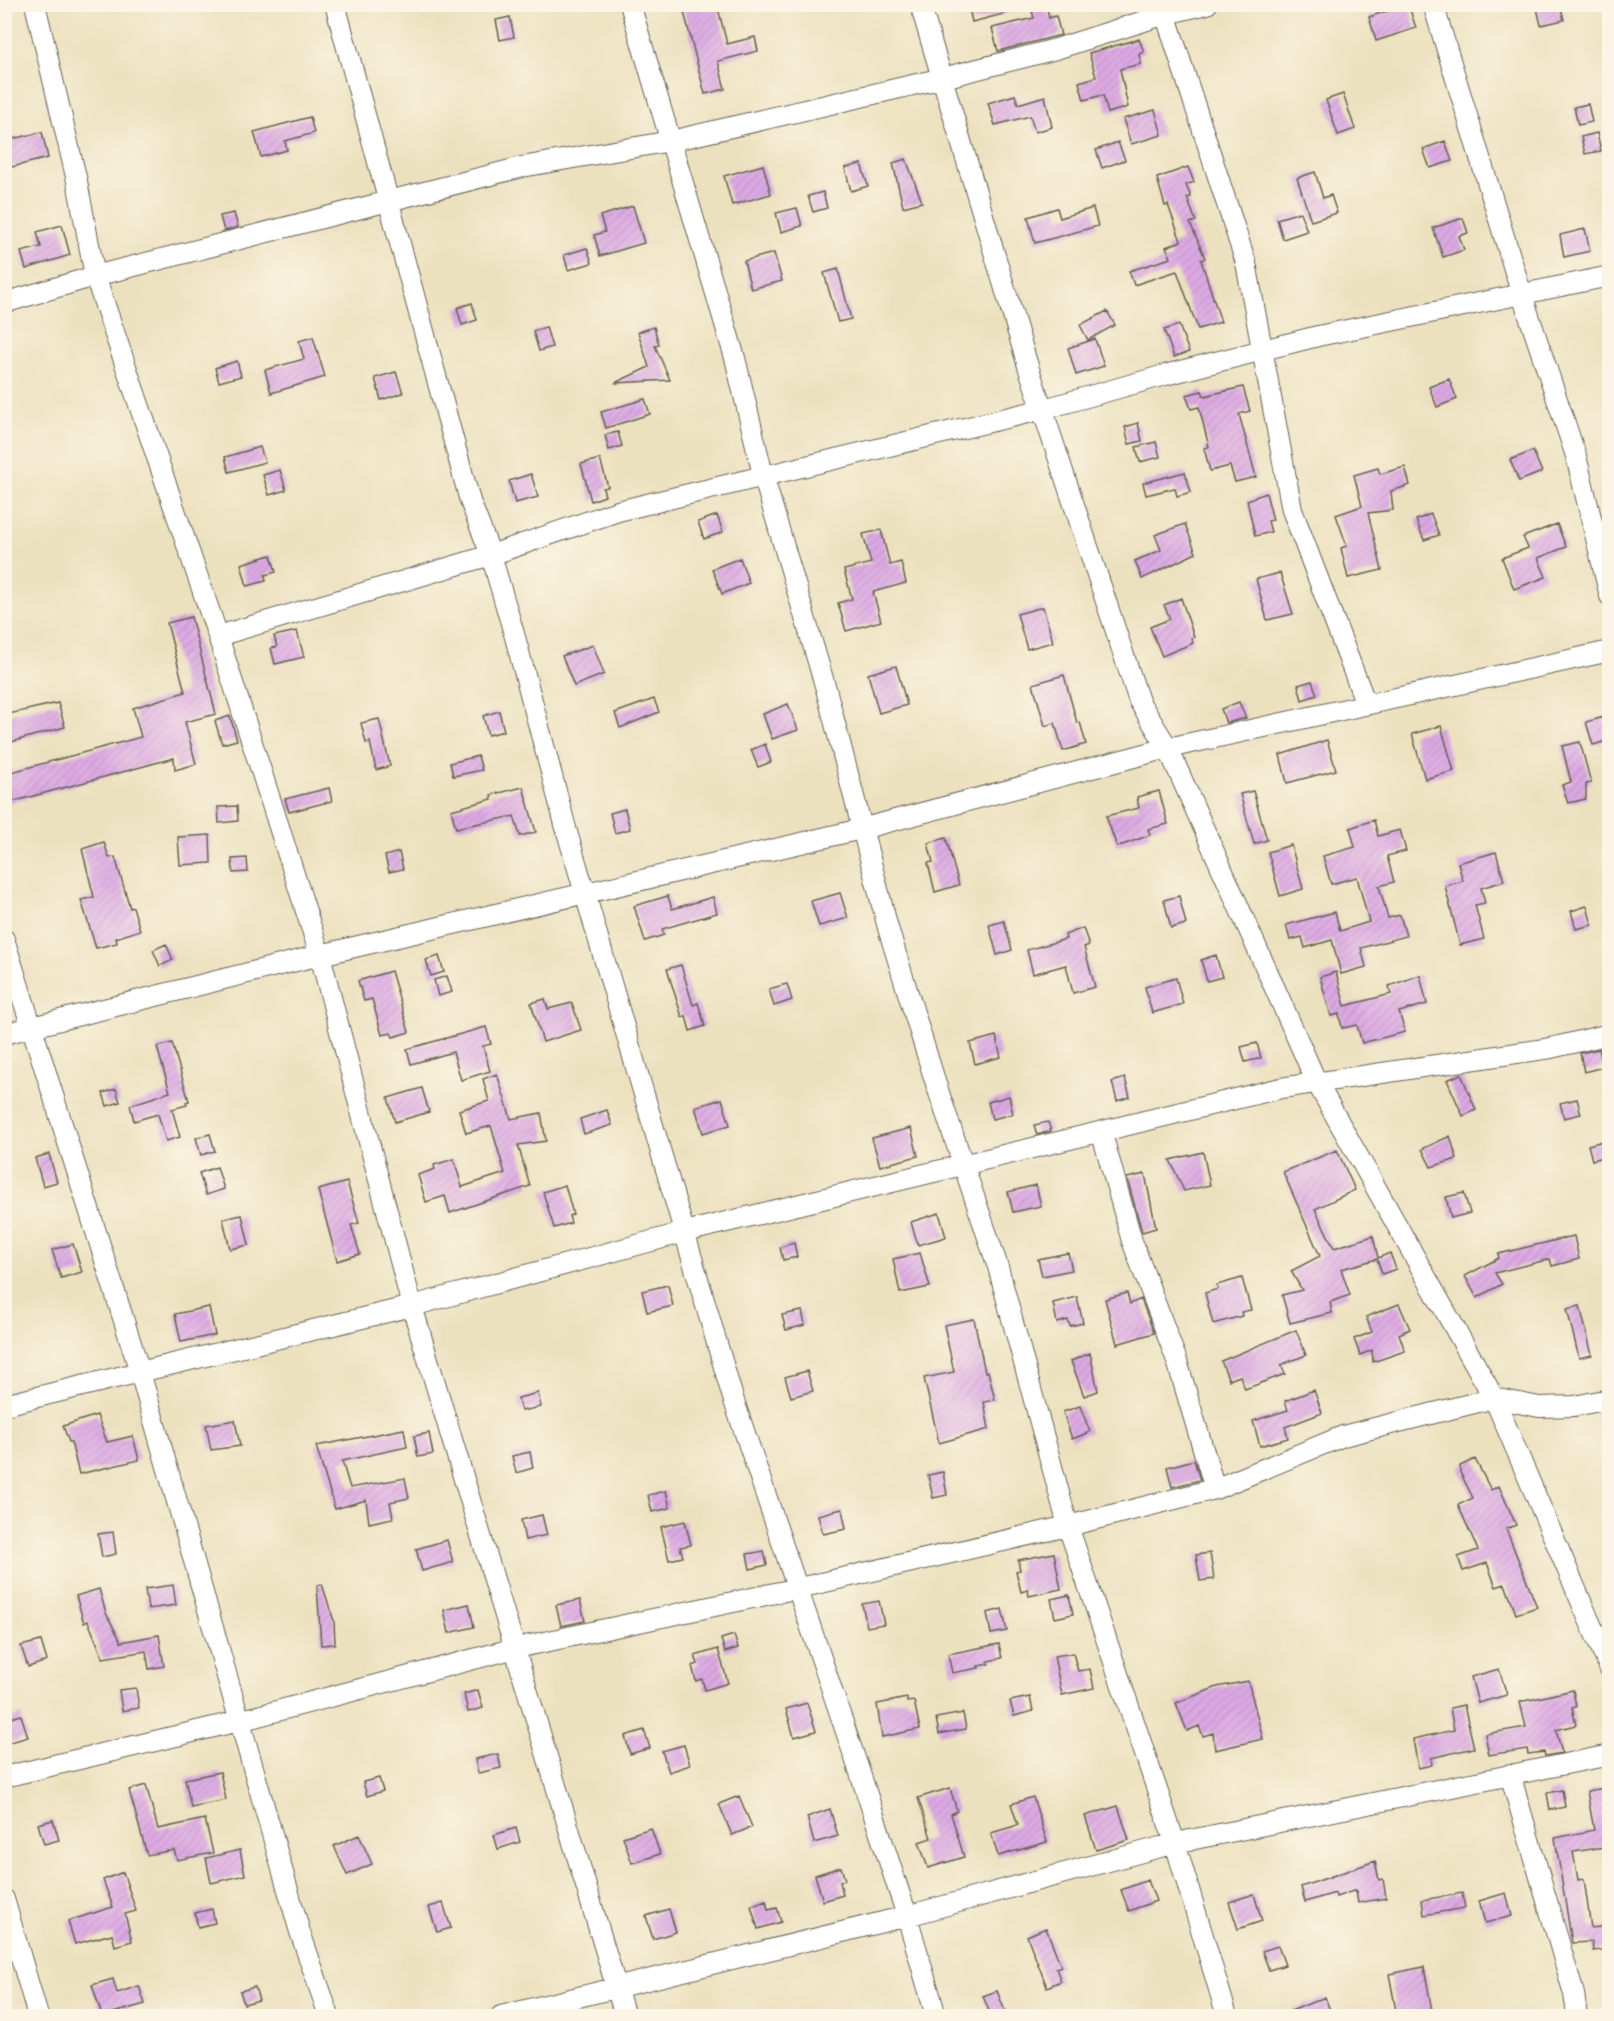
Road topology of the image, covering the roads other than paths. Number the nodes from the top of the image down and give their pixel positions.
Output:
1 (35, 4) edge
2 (335, 4) edge
3 (630, 4) edge
4 (920, 4) edge
5 (1207, 4) edge
6 (1433, 4) edge
7 (1164, 9) edge
8 (943, 78) junction
9 (671, 141) junction
10 (387, 200) junction
11 (95, 276) junction
12 (1610, 276) edge
13 (1522, 295) junction
14 (4, 303) edge
15 (1263, 350) junction
16 (1044, 409) junction
17 (763, 475) junction
18 (491, 555) junction
19 (1610, 596) edge
20 (218, 636) junction
21 (1610, 651) edge
22 (1366, 704) junction
23 (1168, 748) junction
24 (861, 829) junction
25 (586, 892) junction
26 (4, 939) edge
27 (320, 955) junction
28 (32, 1026) junction
29 (4, 1034) edge
30 (1610, 1034) edge
31 (1317, 1083) junction
32 (1102, 1134) junction
33 (965, 1165) junction
34 (685, 1232) junction
35 (412, 1306) junction
36 (140, 1372) junction
37 (1494, 1398) junction
38 (1610, 1399) edge
39 (4, 1405) edge
40 (1215, 1489) junction
41 (1068, 1526) junction
42 (799, 1588) junction
43 (516, 1648) junction
44 (1610, 1669) edge
45 (239, 1721) junction
46 (1610, 1755) edge
47 (1510, 1774) junction
48 (4, 1777) edge
49 (1175, 1843) junction
50 (4, 1899) edge
51 (907, 1916) junction
52 (615, 1987) junction
53 (38, 2016) edge
54 (329, 2016) edge
55 (501, 2016) edge
56 (625, 2016) edge
57 (936, 2016) edge
58 (1227, 2016) edge
59 (1577, 2016) edge

1 - 11 street
2 - 10 street
3 - 9 street
4 - 8 street
5 - 7 street
6 - 13 street
7 - 8 street
7 - 15 street
8 - 9 street
8 - 16 street
9 - 10 street
9 - 17 street
10 - 11 street
10 - 18 street
11 - 14 street
11 - 20 street
12 - 13 street
13 - 15 street
13 - 19 street
15 - 16 street
15 - 22 street
16 - 17 street
16 - 23 street
17 - 18 street
17 - 24 street
18 - 20 street
18 - 25 street
20 - 27 street
21 - 22 street
22 - 23 street
23 - 24 street
23 - 31 street
24 - 25 street
24 - 33 street
25 - 27 street
25 - 34 street
26 - 28 street
27 - 28 street
27 - 35 street
28 - 29 street
28 - 36 street
30 - 31 street
31 - 32 street
31 - 37 street
32 - 33 street
32 - 40 street
33 - 34 street
33 - 41 street
34 - 35 street
34 - 42 street
35 - 36 street
35 - 43 street
36 - 39 street
36 - 45 street
37 - 38 street
37 - 40 street
37 - 44 street
40 - 41 street
41 - 42 street
41 - 49 street
42 - 43 street
42 - 51 street
43 - 45 street
43 - 52 street
45 - 48 street
45 - 54 street
46 - 47 street
47 - 49 street
47 - 59 street
49 - 51 street
49 - 58 street
50 - 53 street
51 - 52 street
51 - 57 street
52 - 55 street
52 - 56 street

